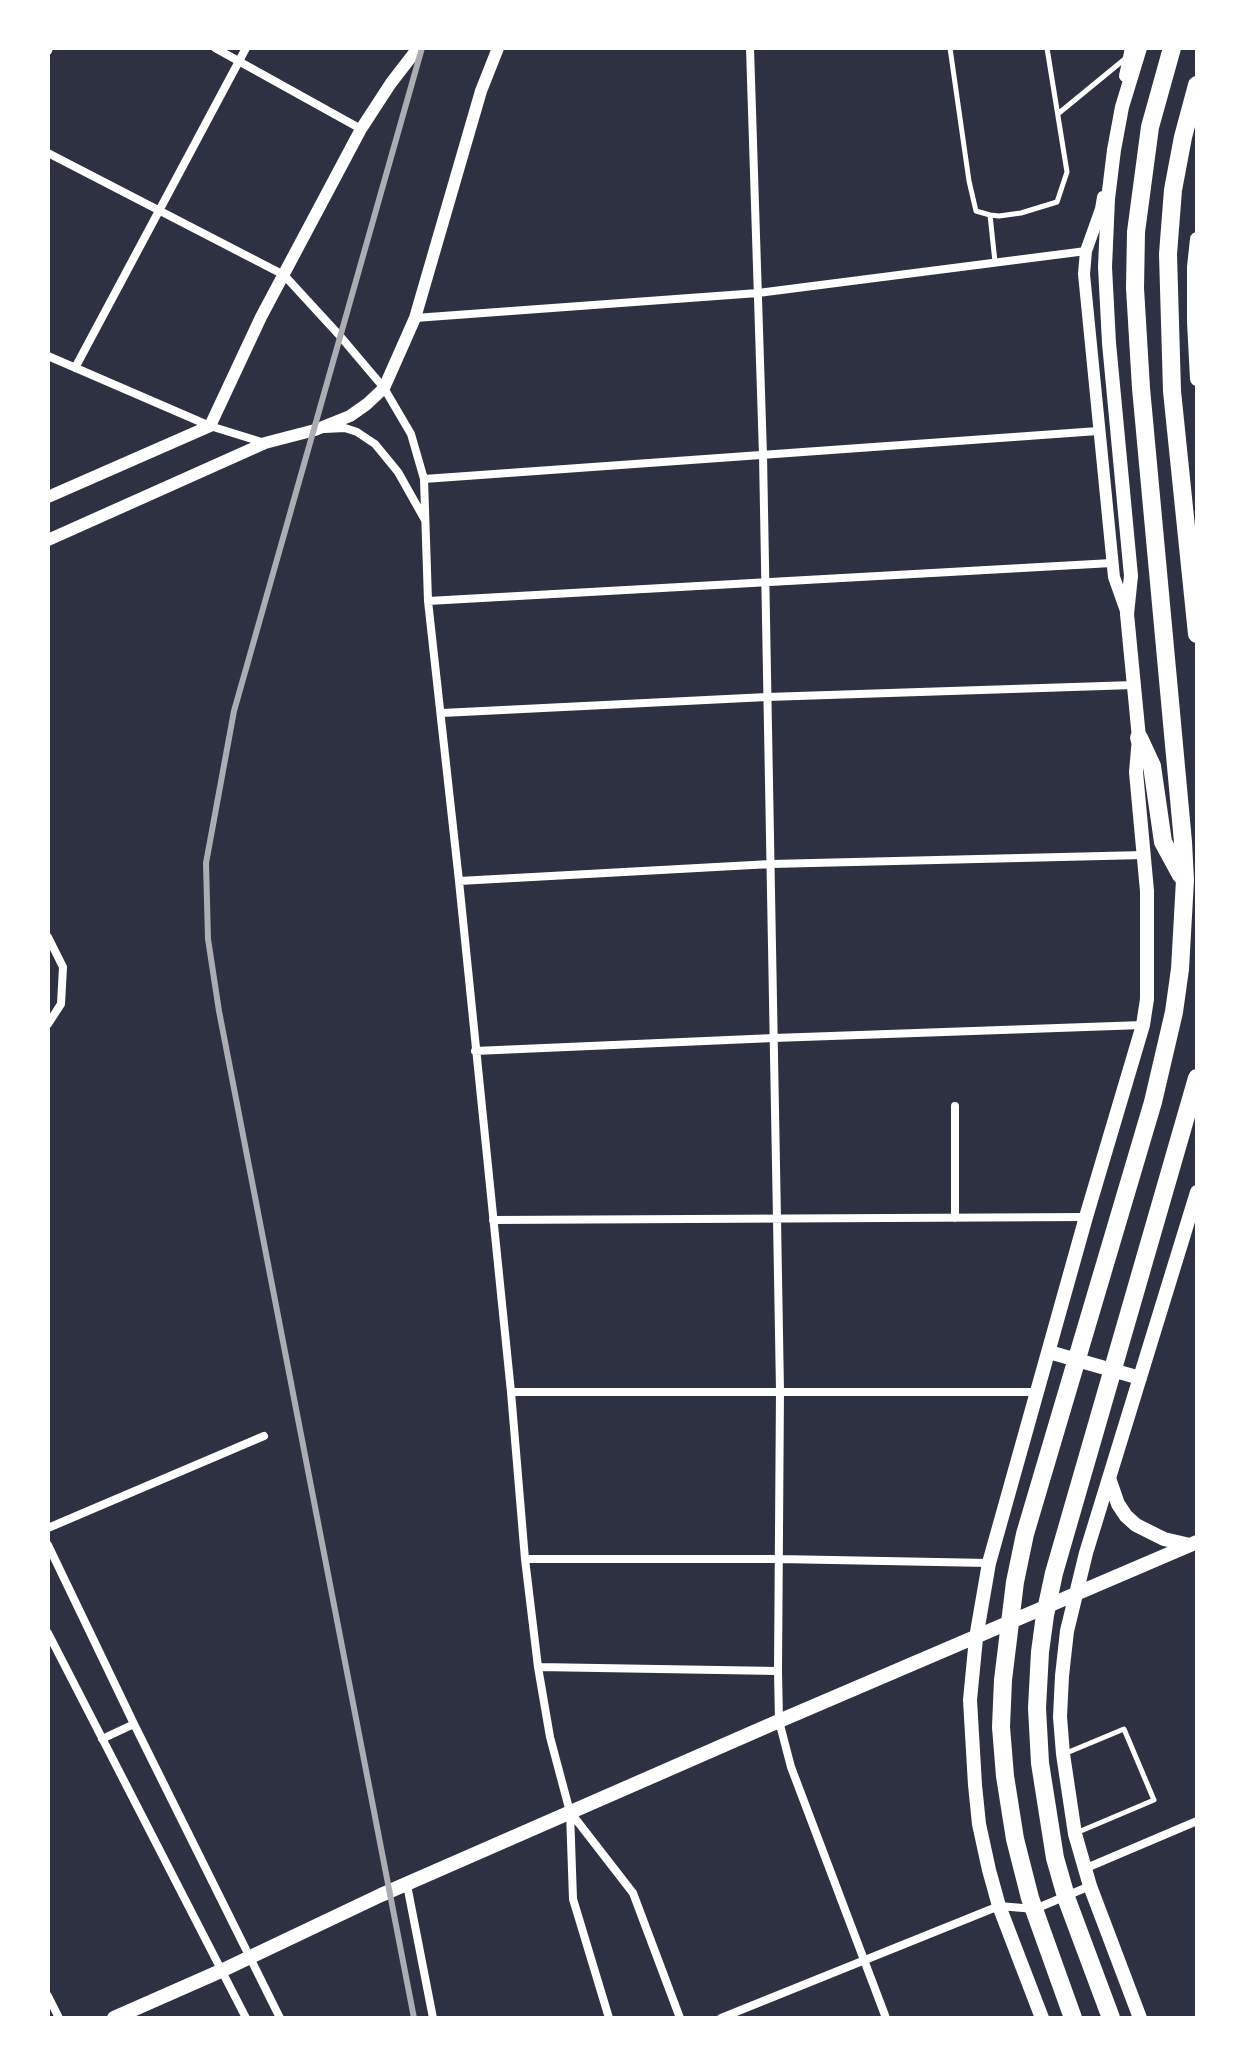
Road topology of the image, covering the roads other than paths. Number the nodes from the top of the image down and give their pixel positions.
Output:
1 (215, 48) edge
2 (246, 48) edge
3 (418, 48) edge
4 (750, 48) edge
5 (950, 48) edge
6 (1047, 48) edge
7 (1172, 48) edge
8 (496, 49) edge
9 (1134, 52) edge
10 (239, 62) junction
11 (1197, 85) edge
12 (1059, 114) junction
13 (361, 129) junction
14 (48, 153) edge
15 (160, 212) junction
16 (990, 215) junction
17 (1197, 239) edge
18 (1086, 251) junction
19 (996, 262) junction
20 (284, 275) junction
21 (758, 293) junction
22 (415, 318) junction
23 (48, 356) edge
24 (75, 368) junction
25 (1197, 379) edge
26 (384, 388) junction
27 (210, 426) junction
28 (315, 430) junction
29 (1098, 431) junction
30 (265, 443) junction
31 (763, 455) junction
32 (424, 479) junction
33 (48, 497) edge
34 (426, 522) junction
35 (48, 540) edge
36 (1112, 563) junction
37 (765, 582) junction
38 (428, 601) junction
39 (1127, 614) junction
40 (1197, 634) edge
41 (1134, 685) junction
42 (767, 697) junction
43 (442, 713) junction
44 (1139, 738) junction
45 (1144, 855) junction
46 (771, 864) junction
47 (1185, 880) junction
48 (459, 881) junction
49 (48, 937) edge
50 (48, 1024) edge
51 (1143, 1025) junction
52 (774, 1038) junction
53 (475, 1051) junction
54 (1197, 1078) edge
55 (955, 1106) dead end
56 (1197, 1192) edge
57 (1086, 1217) junction
58 (955, 1218) junction
59 (777, 1219) junction
60 (493, 1220) junction
61 (1049, 1352) junction
62 (1140, 1378) junction
63 (780, 1391) junction
64 (511, 1392) junction
65 (1038, 1392) junction
66 (264, 1436) dead end
67 (1109, 1478) junction
68 (48, 1528) edge
69 (1194, 1544) edge
70 (48, 1545) edge
71 (525, 1559) junction
72 (779, 1559) junction
73 (989, 1563) junction
74 (1076, 1594) junction
75 (48, 1633) edge
76 (976, 1638) junction
77 (538, 1667) junction
78 (778, 1671) junction
79 (779, 1721) junction
80 (134, 1724) junction
81 (102, 1739) junction
82 (1063, 1754) junction
83 (570, 1812) junction
84 (1197, 1821) edge
85 (1075, 1834) junction
86 (1084, 1869) junction
87 (407, 1885) junction
88 (1090, 1886) junction
89 (999, 1906) junction
90 (251, 1957) junction
91 (865, 1959) junction
92 (223, 1970) junction
93 (48, 1996) edge
94 (59, 2018) edge
95 (114, 2018) edge
96 (246, 2018) edge
97 (280, 2018) edge
98 (433, 2018) edge
99 (609, 2018) edge
100 (680, 2018) edge
101 (721, 2018) edge
102 (886, 2018) edge
103 (1042, 2018) edge
104 (1073, 2018) edge
105 (1111, 2018) edge
106 (1140, 2018) edge

1 - 10 street
2 - 10 street
3 - 13 street
4 - 21 street
5 - 16 lane
6 - 12 lane
7 - 47 highway
8 - 22 street
9 - 12 lane
9 - 18 street
9 - 39 main road
10 - 13 street
10 - 15 street
11 - 40 highway
12 - 16 lane
13 - 20 street
14 - 15 street
15 - 20 street
15 - 24 street
16 - 19 lane
17 - 25 main road
18 - 19 street
18 - 29 street
19 - 21 street
20 - 26 street
20 - 27 street
21 - 22 street
21 - 31 street
22 - 26 street
23 - 24 street
24 - 27 street
26 - 28 street
26 - 32 street
27 - 30 street
27 - 33 street
28 - 30 street
28 - 34 street
29 - 31 street
29 - 36 street
30 - 35 street
31 - 32 street
31 - 37 street
32 - 34 street
34 - 38 street
36 - 37 street
36 - 39 street
37 - 38 street
37 - 42 street
38 - 43 street
39 - 41 main road
41 - 42 street
41 - 44 main road
42 - 43 street
42 - 46 street
43 - 48 street
44 - 45 main road
44 - 47 highway
45 - 46 street
45 - 51 main road
46 - 48 street
46 - 52 street
47 - 104 highway
48 - 53 street
49 - 50 street
51 - 52 street
51 - 57 main road
52 - 53 street
52 - 59 street
53 - 60 street
54 - 105 highway
55 - 58 street
56 - 62 main road
57 - 58 street
57 - 61 main road
58 - 59 street
59 - 60 street
59 - 63 street
60 - 64 street
61 - 62 main road
61 - 65 main road
62 - 67 main road
63 - 64 street
63 - 65 street
63 - 72 street
64 - 71 street
65 - 73 main road
66 - 68 street
67 - 69 main road
67 - 74 main road
69 - 74 main road
70 - 80 street
71 - 72 street
71 - 77 street
72 - 73 street
72 - 78 street
73 - 76 main road
74 - 76 main road
74 - 82 main road
75 - 81 street
76 - 79 main road
76 - 89 main road
77 - 78 street
77 - 83 street
78 - 79 street
79 - 83 main road
79 - 91 street
80 - 81 street
80 - 90 street
81 - 92 street
82 - 85 main road
82 - 85 lane
83 - 87 main road
83 - 99 street
83 - 100 street
84 - 86 street
85 - 86 main road
86 - 88 main road
87 - 90 main road
87 - 98 street
88 - 89 street
88 - 106 main road
89 - 91 street
89 - 103 main road
90 - 92 main road
90 - 97 street
91 - 101 street
91 - 102 street
92 - 95 main road
92 - 96 street
93 - 94 street

